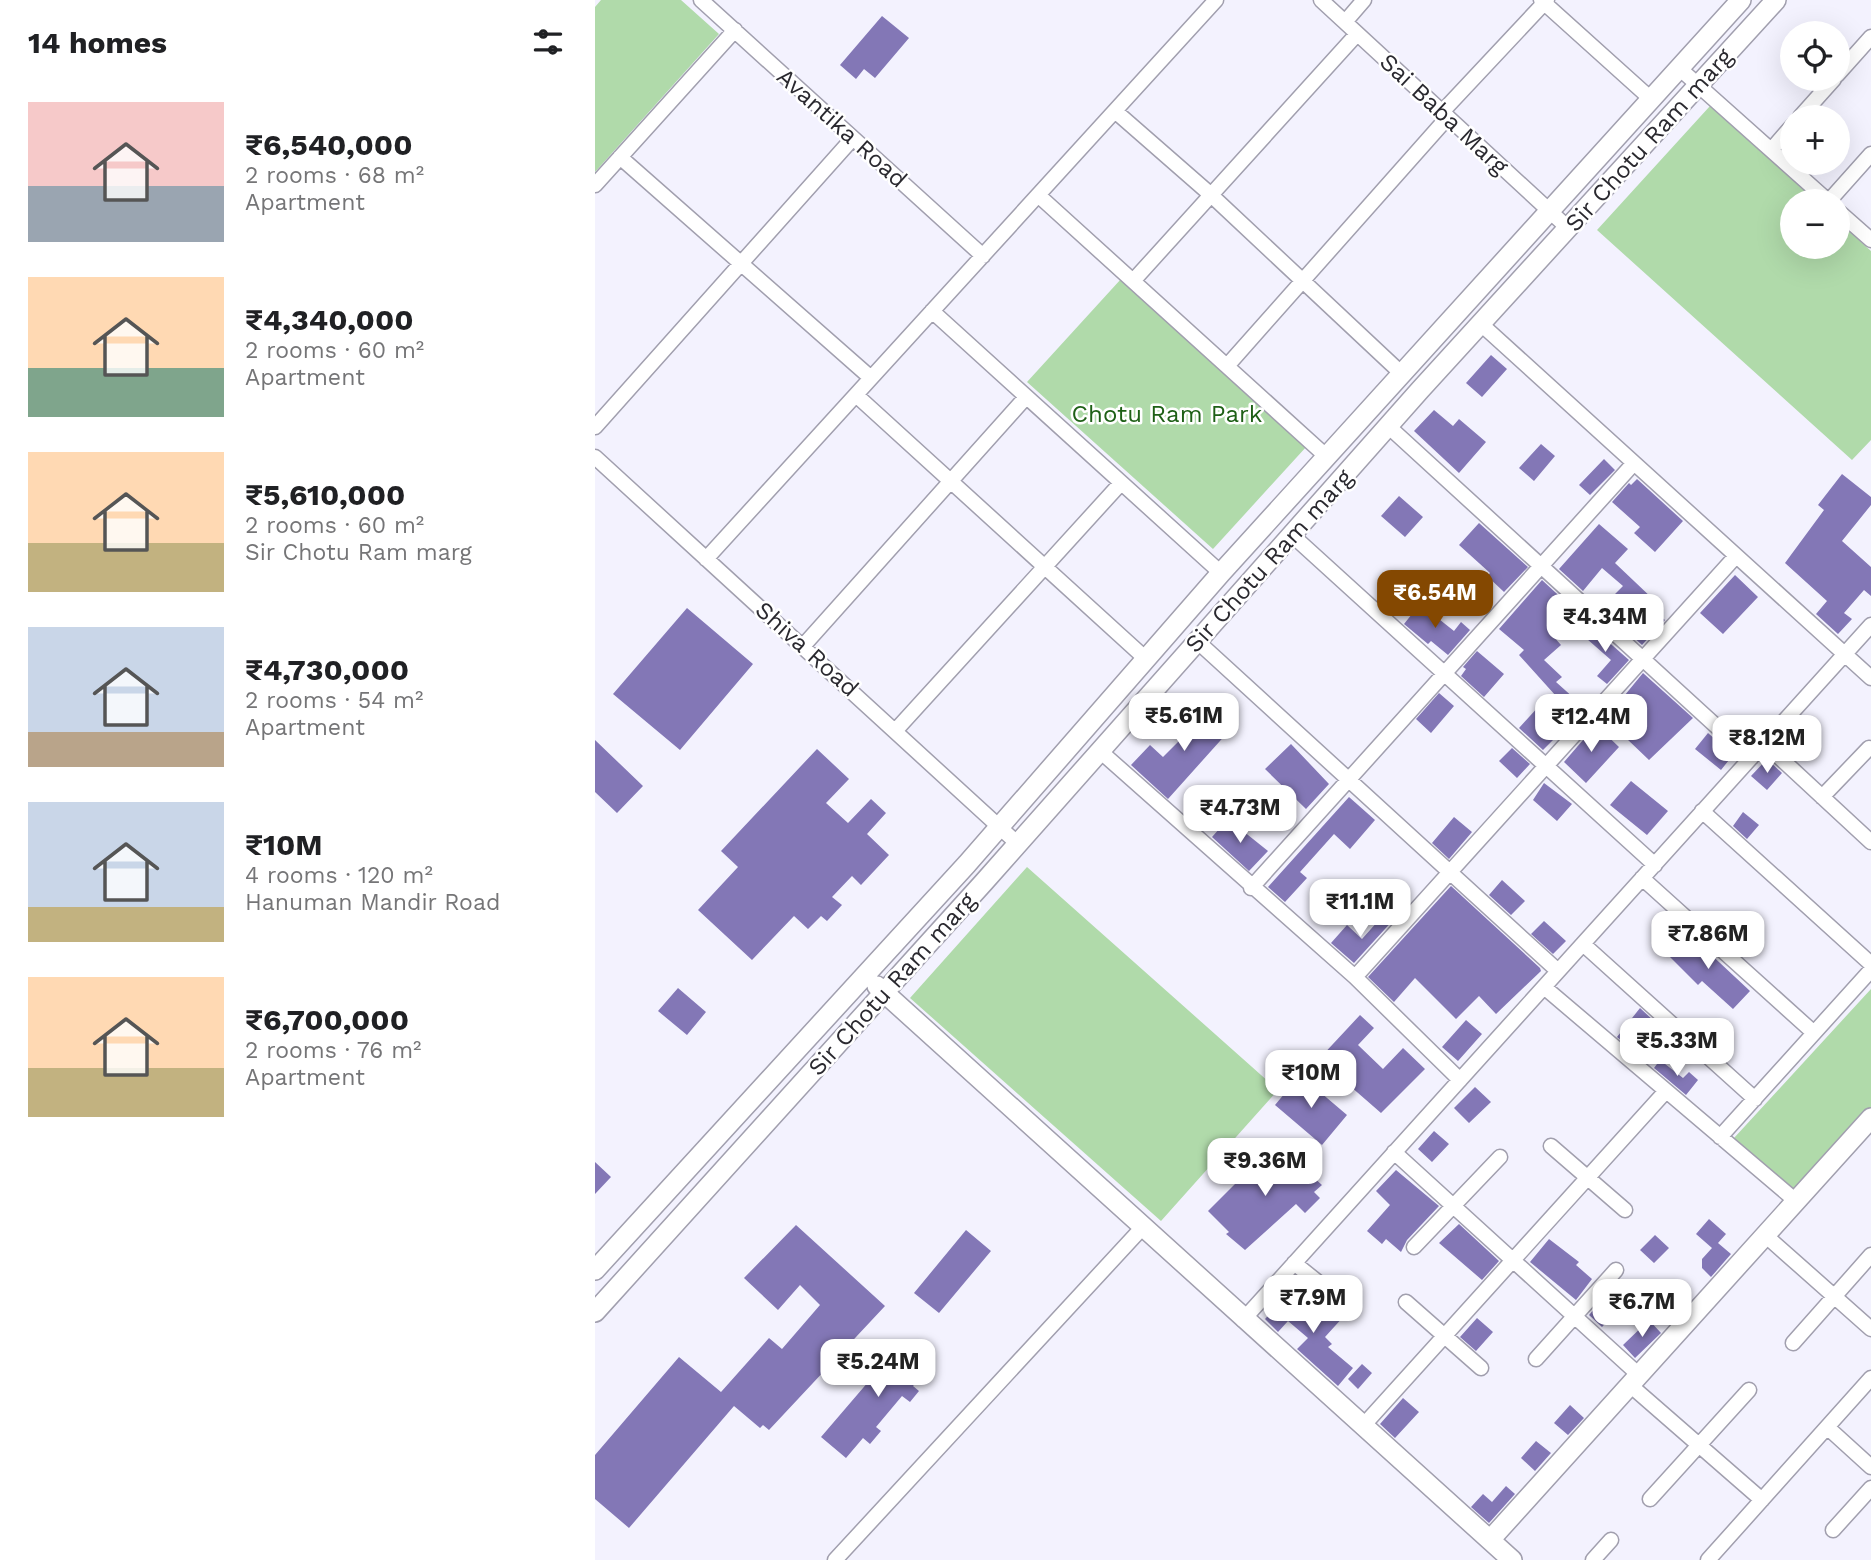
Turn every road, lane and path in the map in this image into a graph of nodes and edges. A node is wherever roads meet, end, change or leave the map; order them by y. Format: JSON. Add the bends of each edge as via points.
{"nodes":[{"id":1,"x":701,"y":0,"type":"edge"},
{"id":2,"x":1216,"y":0,"type":"edge"},
{"id":3,"x":1321,"y":0,"type":"edge"},
{"id":4,"x":1364,"y":0,"type":"edge"},
{"id":5,"x":1741,"y":0,"type":"edge"},
{"id":6,"x":1776,"y":0,"type":"edge"},
{"id":7,"x":1544,"y":1,"type":"edge"},
{"id":8,"x":1345,"y":22,"type":"junction"},
{"id":9,"x":735,"y":30,"type":"junction"},
{"id":10,"x":1357,"y":34,"type":"junction"},
{"id":11,"x":1871,"y":37,"type":"edge"},
{"id":12,"x":1850,"y":61,"type":"edge"},
{"id":13,"x":1679,"y":68,"type":"junction"},
{"id":14,"x":1699,"y":85,"type":"junction"},
{"id":15,"x":1823,"y":91,"type":"edge"},
{"id":16,"x":1651,"y":99,"type":"junction"},
{"id":17,"x":1811,"y":105,"type":"edge"},
{"id":18,"x":1115,"y":111,"type":"junction"},
{"id":19,"x":1445,"y":115,"type":"junction"},
{"id":20,"x":853,"y":138,"type":"junction"},
{"id":21,"x":1780,"y":140,"type":"edge"},
{"id":22,"x":1771,"y":150,"type":"junction"},
{"id":23,"x":1871,"y":154,"type":"edge"},
{"id":24,"x":621,"y":157,"type":"junction"},
{"id":25,"x":595,"y":185,"type":"edge"},
{"id":26,"x":1815,"y":189,"type":"edge"},
{"id":27,"x":1839,"y":189,"type":"edge"},
{"id":28,"x":1210,"y":194,"type":"junction"},
{"id":29,"x":1038,"y":195,"type":"junction"},
{"id":30,"x":1549,"y":211,"type":"junction"},
{"id":31,"x":1850,"y":221,"type":"edge"},
{"id":32,"x":1568,"y":228,"type":"junction"},
{"id":33,"x":1871,"y":240,"type":"edge"},
{"id":34,"x":982,"y":256,"type":"junction"},
{"id":35,"x":741,"y":263,"type":"junction"},
{"id":36,"x":1301,"y":280,"type":"junction"},
{"id":37,"x":1133,"y":281,"type":"junction"},
{"id":38,"x":932,"y":311,"type":"junction"},
{"id":39,"x":1481,"y":324,"type":"junction"},
{"id":40,"x":1227,"y":366,"type":"junction"},
{"id":41,"x":1401,"y":373,"type":"junction"},
{"id":42,"x":871,"y":378,"type":"junction"},
{"id":43,"x":856,"y":395,"type":"junction"},
{"id":44,"x":1026,"y":397,"type":"junction"},
{"id":45,"x":1388,"y":426,"type":"junction"},
{"id":46,"x":595,"y":427,"type":"edge"},
{"id":47,"x":595,"y":457,"type":"edge"},
{"id":48,"x":1327,"y":457,"type":"junction"},
{"id":49,"x":1634,"y":463,"type":"junction"},
{"id":50,"x":951,"y":481,"type":"junction"},
{"id":51,"x":1121,"y":483,"type":"junction"},
{"id":52,"x":1292,"y":536,"type":"junction"},
{"id":53,"x":1736,"y":555,"type":"junction"},
{"id":54,"x":706,"y":558,"type":"junction"},
{"id":55,"x":1542,"y":566,"type":"junction"},
{"id":56,"x":1045,"y":567,"type":"junction"},
{"id":57,"x":1221,"y":573,"type":"junction"},
{"id":58,"x":1871,"y":625,"type":"edge"},
{"id":59,"x":1198,"y":642,"type":"junction"},
{"id":60,"x":804,"y":645,"type":"junction"},
{"id":61,"x":1845,"y":654,"type":"junction"},
{"id":62,"x":1146,"y":659,"type":"junction"},
{"id":63,"x":1643,"y":659,"type":"junction"},
{"id":64,"x":1444,"y":674,"type":"junction"},
{"id":65,"x":1871,"y":678,"type":"edge"},
{"id":66,"x":896,"y":730,"type":"junction"},
{"id":67,"x":1765,"y":743,"type":"junction"},
{"id":68,"x":1869,"y":748,"type":"edge"},
{"id":69,"x":1100,"y":751,"type":"junction"},
{"id":70,"x":1751,"y":758,"type":"junction"},
{"id":71,"x":1546,"y":766,"type":"junction"},
{"id":72,"x":1349,"y":780,"type":"junction"},
{"id":73,"x":1822,"y":797,"type":"junction"},
{"id":74,"x":1702,"y":811,"type":"junction"},
{"id":75,"x":1000,"y":827,"type":"junction"},
{"id":76,"x":1871,"y":842,"type":"edge"},
{"id":77,"x":1018,"y":844,"type":"junction"},
{"id":78,"x":1654,"y":865,"type":"junction"},
{"id":79,"x":1449,"y":873,"type":"junction"},
{"id":80,"x":1642,"y":878,"type":"junction"},
{"id":81,"x":1251,"y":888,"type":"junction"},
{"id":82,"x":1583,"y":944,"type":"junction"},
{"id":83,"x":1871,"y":964,"type":"edge"},
{"id":84,"x":1871,"y":970,"type":"edge"},
{"id":85,"x":1558,"y":971,"type":"junction"},
{"id":86,"x":865,"y":975,"type":"junction"},
{"id":87,"x":1355,"y":977,"type":"junction"},
{"id":88,"x":1544,"y":987,"type":"junction"},
{"id":89,"x":884,"y":993,"type":"junction"},
{"id":90,"x":1814,"y":1033,"type":"junction"},
{"id":91,"x":1460,"y":1080,"type":"junction"},
{"id":92,"x":1666,"y":1091,"type":"junction"},
{"id":93,"x":1755,"y":1099,"type":"junction"},
{"id":94,"x":1871,"y":1118,"type":"edge"},
{"id":95,"x":1720,"y":1137,"type":"junction"},
{"id":96,"x":1551,"y":1146,"type":"dead end"},
{"id":97,"x":1394,"y":1152,"type":"junction"},
{"id":98,"x":1500,"y":1157,"type":"dead end"},
{"id":99,"x":1587,"y":1178,"type":"junction"},
{"id":100,"x":1796,"y":1201,"type":"junction"},
{"id":101,"x":1453,"y":1206,"type":"junction"},
{"id":102,"x":1625,"y":1210,"type":"dead end"},
{"id":103,"x":1142,"y":1228,"type":"junction"},
{"id":104,"x":1765,"y":1235,"type":"junction"},
{"id":105,"x":1414,"y":1247,"type":"dead end"},
{"id":106,"x":1871,"y":1255,"type":"edge"},
{"id":107,"x":1513,"y":1260,"type":"junction"},
{"id":108,"x":1294,"y":1264,"type":"junction"},
{"id":109,"x":595,"y":1270,"type":"edge"},
{"id":110,"x":1616,"y":1270,"type":"dead end"},
{"id":111,"x":1329,"y":1291,"type":"dead end"},
{"id":112,"x":1834,"y":1296,"type":"junction"},
{"id":113,"x":1406,"y":1302,"type":"dead end"},
{"id":114,"x":595,"y":1312,"type":"edge"},
{"id":115,"x":1574,"y":1317,"type":"junction"},
{"id":116,"x":1243,"y":1320,"type":"junction"},
{"id":117,"x":1871,"y":1329,"type":"edge"},
{"id":118,"x":1444,"y":1336,"type":"junction"},
{"id":119,"x":1793,"y":1343,"type":"dead end"},
{"id":120,"x":1536,"y":1359,"type":"dead end"},
{"id":121,"x":1481,"y":1368,"type":"dead end"},
{"id":122,"x":1871,"y":1378,"type":"edge"},
{"id":123,"x":1635,"y":1380,"type":"junction"},
{"id":124,"x":1749,"y":1390,"type":"dead end"},
{"id":125,"x":1362,"y":1427,"type":"junction"},
{"id":126,"x":1827,"y":1427,"type":"junction"},
{"id":127,"x":1699,"y":1445,"type":"junction"},
{"id":128,"x":1871,"y":1467,"type":"edge"},
{"id":129,"x":1871,"y":1488,"type":"edge"},
{"id":130,"x":1650,"y":1499,"type":"dead end"},
{"id":131,"x":1762,"y":1500,"type":"junction"},
{"id":132,"x":1833,"y":1530,"type":"dead end"},
{"id":133,"x":1490,"y":1540,"type":"junction"},
{"id":134,"x":1611,"y":1540,"type":"dead end"},
{"id":135,"x":835,"y":1560,"type":"edge"},
{"id":136,"x":1512,"y":1560,"type":"edge"},
{"id":137,"x":1593,"y":1560,"type":"edge"},
{"id":138,"x":1708,"y":1560,"type":"edge"}],
"edges":[{"from":1,"to":9,"type":"street","name":"Avantika Road"},
{"from":2,"to":18,"type":"street"},
{"from":3,"to":8,"type":"street","name":"Sai Baba Marg"},
{"from":4,"to":8,"type":"street"},
{"from":5,"to":13,"type":"street","name":"Sir Chotu Ram marg"},
{"from":6,"to":14,"type":"street","name":"Sir Chotu Ram marg"},
{"from":7,"to":16,"type":"street"},
{"from":7,"to":19,"type":"street"},
{"from":8,"to":10,"type":"street","name":"Sai Baba Marg"},
{"from":9,"to":20,"type":"street","name":"Avantika Road"},
{"from":9,"to":24,"type":"street"},
{"from":10,"to":19,"type":"street","name":"Sai Baba Marg"},
{"from":10,"to":28,"type":"street"},
{"from":11,"to":12,"type":"street"},
{"from":13,"to":14,"type":"street"},
{"from":13,"to":16,"type":"street","name":"Sir Chotu Ram marg"},
{"from":14,"to":22,"type":"street"},
{"from":14,"to":32,"type":"street","name":"Sir Chotu Ram marg"},
{"from":15,"to":17,"type":"street"},
{"from":16,"to":30,"type":"street","name":"Sir Chotu Ram marg"},
{"from":18,"to":28,"type":"street"},
{"from":18,"to":29,"type":"street"},
{"from":19,"to":30,"type":"street","name":"Sai Baba Marg"},
{"from":19,"to":36,"type":"street"},
{"from":20,"to":34,"type":"street","name":"Avantika Road"},
{"from":20,"to":35,"type":"street"},
{"from":21,"to":22,"type":"street"},
{"from":22,"to":26,"type":"street"},
{"from":23,"to":27,"type":"street"},
{"from":24,"to":25,"type":"street"},
{"from":24,"to":35,"type":"street"},
{"from":28,"to":36,"type":"street"},
{"from":28,"to":37,"type":"street"},
{"from":29,"to":34,"type":"street"},
{"from":29,"to":37,"type":"street"},
{"from":30,"to":32,"type":"street","name":"Sai Baba Marg"},
{"from":30,"to":41,"type":"street","name":"Sir Chotu Ram marg"},
{"from":31,"to":33,"type":"street"},
{"from":32,"to":39,"type":"street","name":"Sir Chotu Ram marg"},
{"from":34,"to":38,"type":"street"},
{"from":35,"to":42,"type":"street"},
{"from":35,"to":46,"type":"street"},
{"from":36,"to":40,"type":"street"},
{"from":36,"to":41,"type":"street"},
{"from":37,"to":40,"type":"street"},
{"from":38,"to":42,"type":"street"},
{"from":38,"to":44,"type":"street"},
{"from":39,"to":45,"type":"street","name":"Sir Chotu Ram marg"},
{"from":39,"to":49,"type":"street"},
{"from":40,"to":48,"type":"street"},
{"from":41,"to":48,"type":"street","name":"Sir Chotu Ram marg"},
{"from":42,"to":43,"type":"street"},
{"from":43,"to":50,"type":"street"},
{"from":43,"to":54,"type":"street"},
{"from":44,"to":50,"type":"street"},
{"from":44,"to":51,"type":"street"},
{"from":45,"to":52,"type":"street","name":"Sir Chotu Ram marg"},
{"from":45,"to":55,"type":"street"},
{"from":47,"to":54,"type":"street","name":"Shiva Road"},
{"from":48,"to":57,"type":"street","name":"Sir Chotu Ram marg"},
{"from":49,"to":53,"type":"street"},
{"from":49,"to":55,"type":"street"},
{"from":50,"to":56,"type":"street"},
{"from":50,"to":60,"type":"street"},
{"from":51,"to":56,"type":"street"},
{"from":51,"to":57,"type":"street"},
{"from":52,"to":59,"type":"street","name":"Sir Chotu Ram marg"},
{"from":52,"to":64,"type":"street"},
{"from":53,"to":61,"type":"street"},
{"from":53,"to":63,"type":"street"},
{"from":54,"to":60,"type":"street","name":"Shiva Road"},
{"from":55,"to":63,"type":"street"},
{"from":55,"to":64,"type":"street"},
{"from":56,"to":62,"type":"street"},
{"from":56,"to":66,"type":"street"},
{"from":57,"to":62,"type":"street","name":"Sir Chotu Ram marg"},
{"from":58,"to":61,"type":"street"},
{"from":59,"to":69,"type":"street","name":"Sir Chotu Ram marg"},
{"from":59,"to":72,"type":"street"},
{"from":60,"to":66,"type":"street","name":"Shiva Road"},
{"from":61,"to":65,"type":"street"},
{"from":61,"to":67,"type":"street"},
{"from":62,"to":75,"type":"street","name":"Sir Chotu Ram marg"},
{"from":63,"to":70,"type":"street"},
{"from":63,"to":71,"type":"street"},
{"from":64,"to":71,"type":"street"},
{"from":64,"to":72,"type":"street"},
{"from":66,"to":75,"type":"street","name":"Shiva Road"},
{"from":67,"to":70,"type":"street"},
{"from":67,"to":73,"type":"street"},
{"from":68,"to":73,"type":"street"},
{"from":69,"to":77,"type":"street","name":"Sir Chotu Ram marg"},
{"from":69,"to":81,"type":"street"},
{"from":70,"to":74,"type":"street"},
{"from":71,"to":78,"type":"street"},
{"from":71,"to":79,"type":"street"},
{"from":72,"to":79,"type":"street"},
{"from":72,"to":81,"type":"street"},
{"from":73,"to":76,"type":"street"},
{"from":74,"to":78,"type":"street"},
{"from":74,"to":83,"type":"street"},
{"from":75,"to":77,"type":"street","name":"Shiva Road"},
{"from":75,"to":86,"type":"street","name":"Sir Chotu Ram marg"},
{"from":77,"to":89,"type":"street","name":"Sir Chotu Ram marg"},
{"from":78,"to":80,"type":"street"},
{"from":79,"to":85,"type":"street"},
{"from":79,"to":87,"type":"street"},
{"from":80,"to":82,"type":"street"},
{"from":80,"to":90,"type":"street"},
{"from":81,"to":87,"type":"street"},
{"from":82,"to":85,"type":"street"},
{"from":82,"to":93,"type":"street"},
{"from":84,"to":90,"type":"street"},
{"from":85,"to":88,"type":"street"},
{"from":86,"to":89,"type":"street"},
{"from":86,"to":109,"type":"street","name":"Sir Chotu Ram marg"},
{"from":87,"to":91,"type":"street"},
{"from":88,"to":91,"type":"street"},
{"from":88,"to":92,"type":"street"},
{"from":89,"to":103,"type":"street"},
{"from":89,"to":114,"type":"street","name":"Sir Chotu Ram marg"},
{"from":90,"to":93,"type":"street"},
{"from":91,"to":97,"type":"street"},
{"from":92,"to":95,"type":"street"},
{"from":92,"to":99,"type":"street"},
{"from":93,"to":95,"type":"street"},
{"from":94,"to":100,"type":"street"},
{"from":95,"to":100,"type":"street"},
{"from":96,"to":99,"type":"street"},
{"from":97,"to":101,"type":"street"},
{"from":97,"to":108,"type":"street"},
{"from":98,"to":101,"type":"street"},
{"from":99,"to":102,"type":"street"},
{"from":99,"to":107,"type":"street"},
{"from":100,"to":104,"type":"street"},
{"from":101,"to":105,"type":"street"},
{"from":101,"to":107,"type":"street"},
{"from":103,"to":116,"type":"street"},
{"from":103,"to":135,"type":"street"},
{"from":104,"to":112,"type":"street"},
{"from":104,"to":123,"type":"street"},
{"from":106,"to":112,"type":"street"},
{"from":107,"to":115,"type":"street"},
{"from":107,"to":118,"type":"street"},
{"from":108,"to":111,"type":"street"},
{"from":108,"to":116,"type":"street"},
{"from":110,"to":115,"type":"street"},
{"from":112,"to":117,"type":"street"},
{"from":112,"to":119,"type":"street"},
{"from":113,"to":118,"type":"street"},
{"from":115,"to":120,"type":"street"},
{"from":115,"to":123,"type":"street"},
{"from":116,"to":125,"type":"street"},
{"from":118,"to":121,"type":"street"},
{"from":118,"to":125,"type":"street"},
{"from":122,"to":126,"type":"street"},
{"from":123,"to":127,"type":"street"},
{"from":123,"to":133,"type":"street"},
{"from":124,"to":127,"type":"street"},
{"from":125,"to":133,"type":"street"},
{"from":126,"to":128,"type":"street"},
{"from":126,"to":131,"type":"street"},
{"from":127,"to":130,"type":"street"},
{"from":127,"to":131,"type":"street"},
{"from":129,"to":132,"type":"street"},
{"from":131,"to":138,"type":"street"},
{"from":133,"to":136,"type":"street"},
{"from":134,"to":137,"type":"street"}]}
